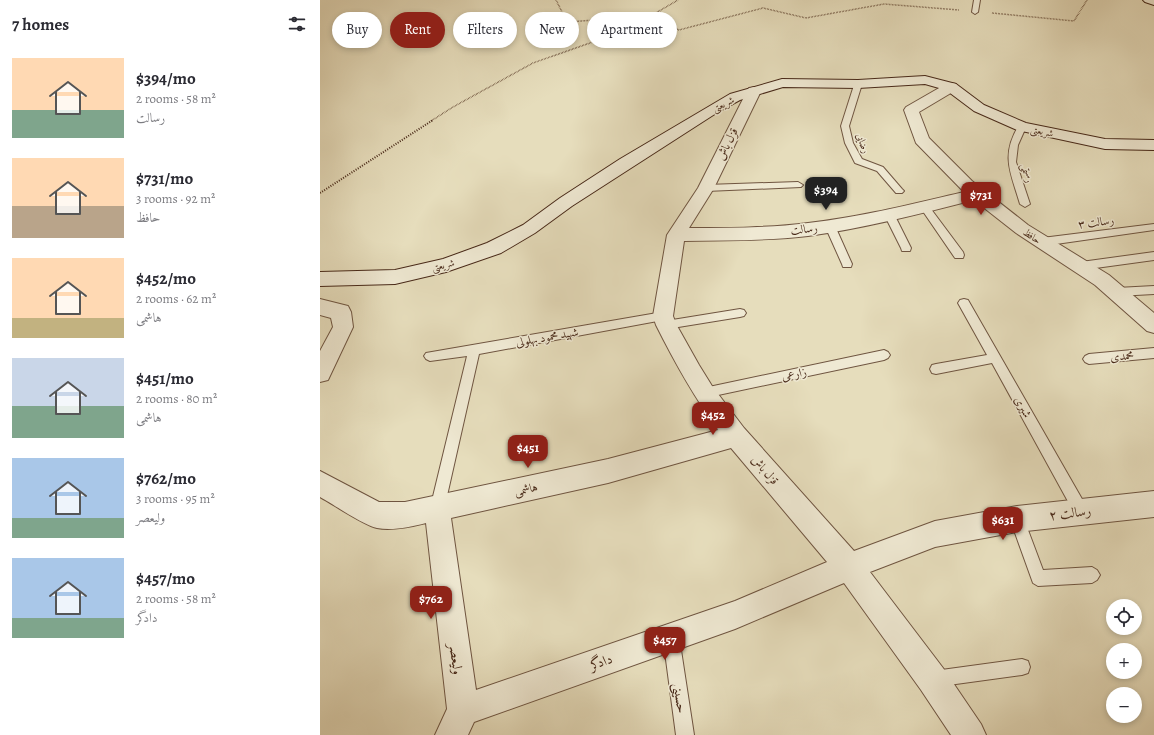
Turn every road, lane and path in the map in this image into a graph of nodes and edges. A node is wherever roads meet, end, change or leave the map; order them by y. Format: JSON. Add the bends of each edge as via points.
{"nodes":[{"id":1,"x":556,"y":0,"type":"edge"},
{"id":2,"x":678,"y":0,"type":"edge"},
{"id":3,"x":977,"y":0,"type":"edge"},
{"id":4,"x":1087,"y":0,"type":"edge"},
{"id":5,"x":1150,"y":0,"type":"edge"},
{"id":6,"x":1154,"y":0,"type":"edge"},
{"id":7,"x":657,"y":12,"type":"edge"},
{"id":8,"x":975,"y":12,"type":"junction"},
{"id":9,"x":587,"y":21,"type":"edge"},
{"id":10,"x":677,"y":29,"type":"edge"},
{"id":11,"x":587,"y":44,"type":"edge"},
{"id":12,"x":858,"y":84,"type":"junction"},
{"id":13,"x":951,"y":87,"type":"junction"},
{"id":14,"x":754,"y":91,"type":"junction"},
{"id":15,"x":1022,"y":127,"type":"junction"},
{"id":16,"x":1153,"y":146,"type":"edge"},
{"id":17,"x":798,"y":185,"type":"dead end"},
{"id":18,"x":706,"y":188,"type":"junction"},
{"id":19,"x":899,"y":191,"type":"dead end"},
{"id":20,"x":320,"y":193,"type":"edge"},
{"id":21,"x":977,"y":194,"type":"junction"},
{"id":22,"x":1025,"y":204,"type":"dead end"},
{"id":23,"x":925,"y":207,"type":"junction"},
{"id":24,"x":890,"y":216,"type":"junction"},
{"id":25,"x":830,"y":226,"type":"junction"},
{"id":26,"x":1154,"y":227,"type":"edge"},
{"id":27,"x":676,"y":235,"type":"junction"},
{"id":28,"x":1042,"y":242,"type":"junction"},
{"id":29,"x":906,"y":248,"type":"dead end"},
{"id":30,"x":959,"y":255,"type":"dead end"},
{"id":31,"x":1154,"y":256,"type":"edge"},
{"id":32,"x":847,"y":264,"type":"dead end"},
{"id":33,"x":1081,"y":266,"type":"junction"},
{"id":34,"x":320,"y":279,"type":"edge"},
{"id":35,"x":1154,"y":290,"type":"edge"},
{"id":36,"x":1117,"y":292,"type":"junction"},
{"id":37,"x":964,"y":302,"type":"dead end"},
{"id":38,"x":320,"y":307,"type":"edge"},
{"id":39,"x":740,"y":314,"type":"dead end"},
{"id":40,"x":665,"y":320,"type":"junction"},
{"id":41,"x":1154,"y":325,"type":"edge"},
{"id":42,"x":474,"y":350,"type":"junction"},
{"id":43,"x":1154,"y":353,"type":"edge"},
{"id":44,"x":884,"y":355,"type":"dead end"},
{"id":45,"x":430,"y":356,"type":"dead end"},
{"id":46,"x":996,"y":358,"type":"junction"},
{"id":47,"x":1089,"y":359,"type":"dead end"},
{"id":48,"x":936,"y":369,"type":"dead end"},
{"id":49,"x":320,"y":373,"type":"edge"},
{"id":50,"x":704,"y":393,"type":"junction"},
{"id":51,"x":736,"y":436,"type":"junction"},
{"id":52,"x":320,"y":483,"type":"edge"},
{"id":53,"x":1154,"y":504,"type":"edge"},
{"id":54,"x":437,"y":509,"type":"junction"},
{"id":55,"x":1081,"y":512,"type":"junction"},
{"id":56,"x":1017,"y":519,"type":"junction"},
{"id":57,"x":849,"y":567,"type":"junction"},
{"id":58,"x":1092,"y":575,"type":"dead end"},
{"id":59,"x":671,"y":637,"type":"junction"},
{"id":60,"x":1022,"y":667,"type":"dead end"},
{"id":61,"x":932,"y":679,"type":"junction"},
{"id":62,"x":457,"y":723,"type":"edge"},
{"id":63,"x":685,"y":735,"type":"edge"},
{"id":64,"x":970,"y":735,"type":"edge"}],
"edges":[{"from":1,"to":9,"type":"path","via":[[567,22]]},
{"from":2,"to":7,"type":"path"},
{"from":3,"to":8,"type":"lane"},
{"from":4,"to":8,"type":"path","via":[[1074,21]]},
{"from":5,"to":6,"type":"street"},
{"from":8,"to":10,"type":"path","via":[[884,4],[806,18],[763,8]]},
{"from":11,"to":20,"type":"path","via":[[533,63],[453,107]]},
{"from":12,"to":13,"type":"street","name":"شریعتی","via":[[926,80]]},
{"from":12,"to":14,"type":"street","name":"شریعتی","via":[[782,83]]},
{"from":12,"to":19,"type":"lane","name":"رضایی","via":[[846,126],[849,143],[858,161],[880,169]]},
{"from":13,"to":15,"type":"street","name":"شریعتی","via":[[979,108]]},
{"from":13,"to":21,"type":"street","name":"حافظ","via":[[911,110],[922,140]]},
{"from":14,"to":18,"type":"street","name":"قزل باش"},
{"from":14,"to":34,"type":"street","name":"شریعتی","via":[[735,97],[713,109],[572,198],[529,229],[494,248],[446,265],[395,277]]},
{"from":15,"to":16,"type":"street","name":"شریعتی","via":[[1105,144]]},
{"from":15,"to":22,"type":"lane","name":"رستمی","via":[[1014,145],[1012,162]]},
{"from":17,"to":18,"type":"lane"},
{"from":18,"to":27,"type":"street","name":"قزل باش"},
{"from":21,"to":23,"type":"street","name":"رسالت"},
{"from":21,"to":28,"type":"street","name":"حافظ"},
{"from":23,"to":24,"type":"street","name":"رسالت"},
{"from":23,"to":30,"type":"lane"},
{"from":24,"to":25,"type":"street","name":"رسالت"},
{"from":24,"to":29,"type":"lane"},
{"from":25,"to":27,"type":"street","name":"رسالت","via":[[783,232]]},
{"from":25,"to":32,"type":"lane"},
{"from":26,"to":28,"type":"lane","name":"رسالت ۳"},
{"from":27,"to":40,"type":"street","name":"قزل باش"},
{"from":28,"to":33,"type":"street","name":"حافظ"},
{"from":31,"to":33,"type":"lane"},
{"from":33,"to":36,"type":"street","name":"حافظ"},
{"from":35,"to":36,"type":"lane"},
{"from":36,"to":41,"type":"street","name":"حافظ"},
{"from":37,"to":46,"type":"lane","name":"شیری"},
{"from":38,"to":49,"type":"street","via":[[341,312],[342,327]]},
{"from":39,"to":40,"type":"lane","name":"شهید محمود بهلولی"},
{"from":40,"to":42,"type":"lane","name":"شهید محمود بهلولی"},
{"from":40,"to":50,"type":"street","name":"قزل باش"},
{"from":42,"to":45,"type":"lane","name":"شهید محمود بهلولی"},
{"from":42,"to":54,"type":"lane"},
{"from":43,"to":47,"type":"lane","name":"محمدی"},
{"from":44,"to":50,"type":"lane","name":"زارعی"},
{"from":46,"to":48,"type":"lane"},
{"from":46,"to":55,"type":"lane","name":"شیری"},
{"from":50,"to":51,"type":"street","name":"قزل باش"},
{"from":51,"to":54,"type":"street","name":"هاشمی","via":[[608,471]]},
{"from":51,"to":57,"type":"street","name":"قزل باش"},
{"from":52,"to":54,"type":"street","name":"هاشمی","via":[[377,515],[405,515]]},
{"from":53,"to":55,"type":"street","name":"رسالت ۲"},
{"from":54,"to":62,"type":"street","name":"ولیعصر"},
{"from":55,"to":56,"type":"street","name":"رسالت ۲"},
{"from":56,"to":57,"type":"street","name":"رسالت ۲","via":[[935,534]]},
{"from":56,"to":58,"type":"lane","via":[[1038,578]]},
{"from":57,"to":59,"type":"street","name":"دادگر","via":[[734,615]]},
{"from":57,"to":61,"type":"street","name":"قزل باش"},
{"from":59,"to":62,"type":"street","name":"دادگر"},
{"from":59,"to":63,"type":"lane","name":"حسینی"},
{"from":60,"to":61,"type":"lane"},
{"from":61,"to":64,"type":"street","name":"قزل باش"}]}
